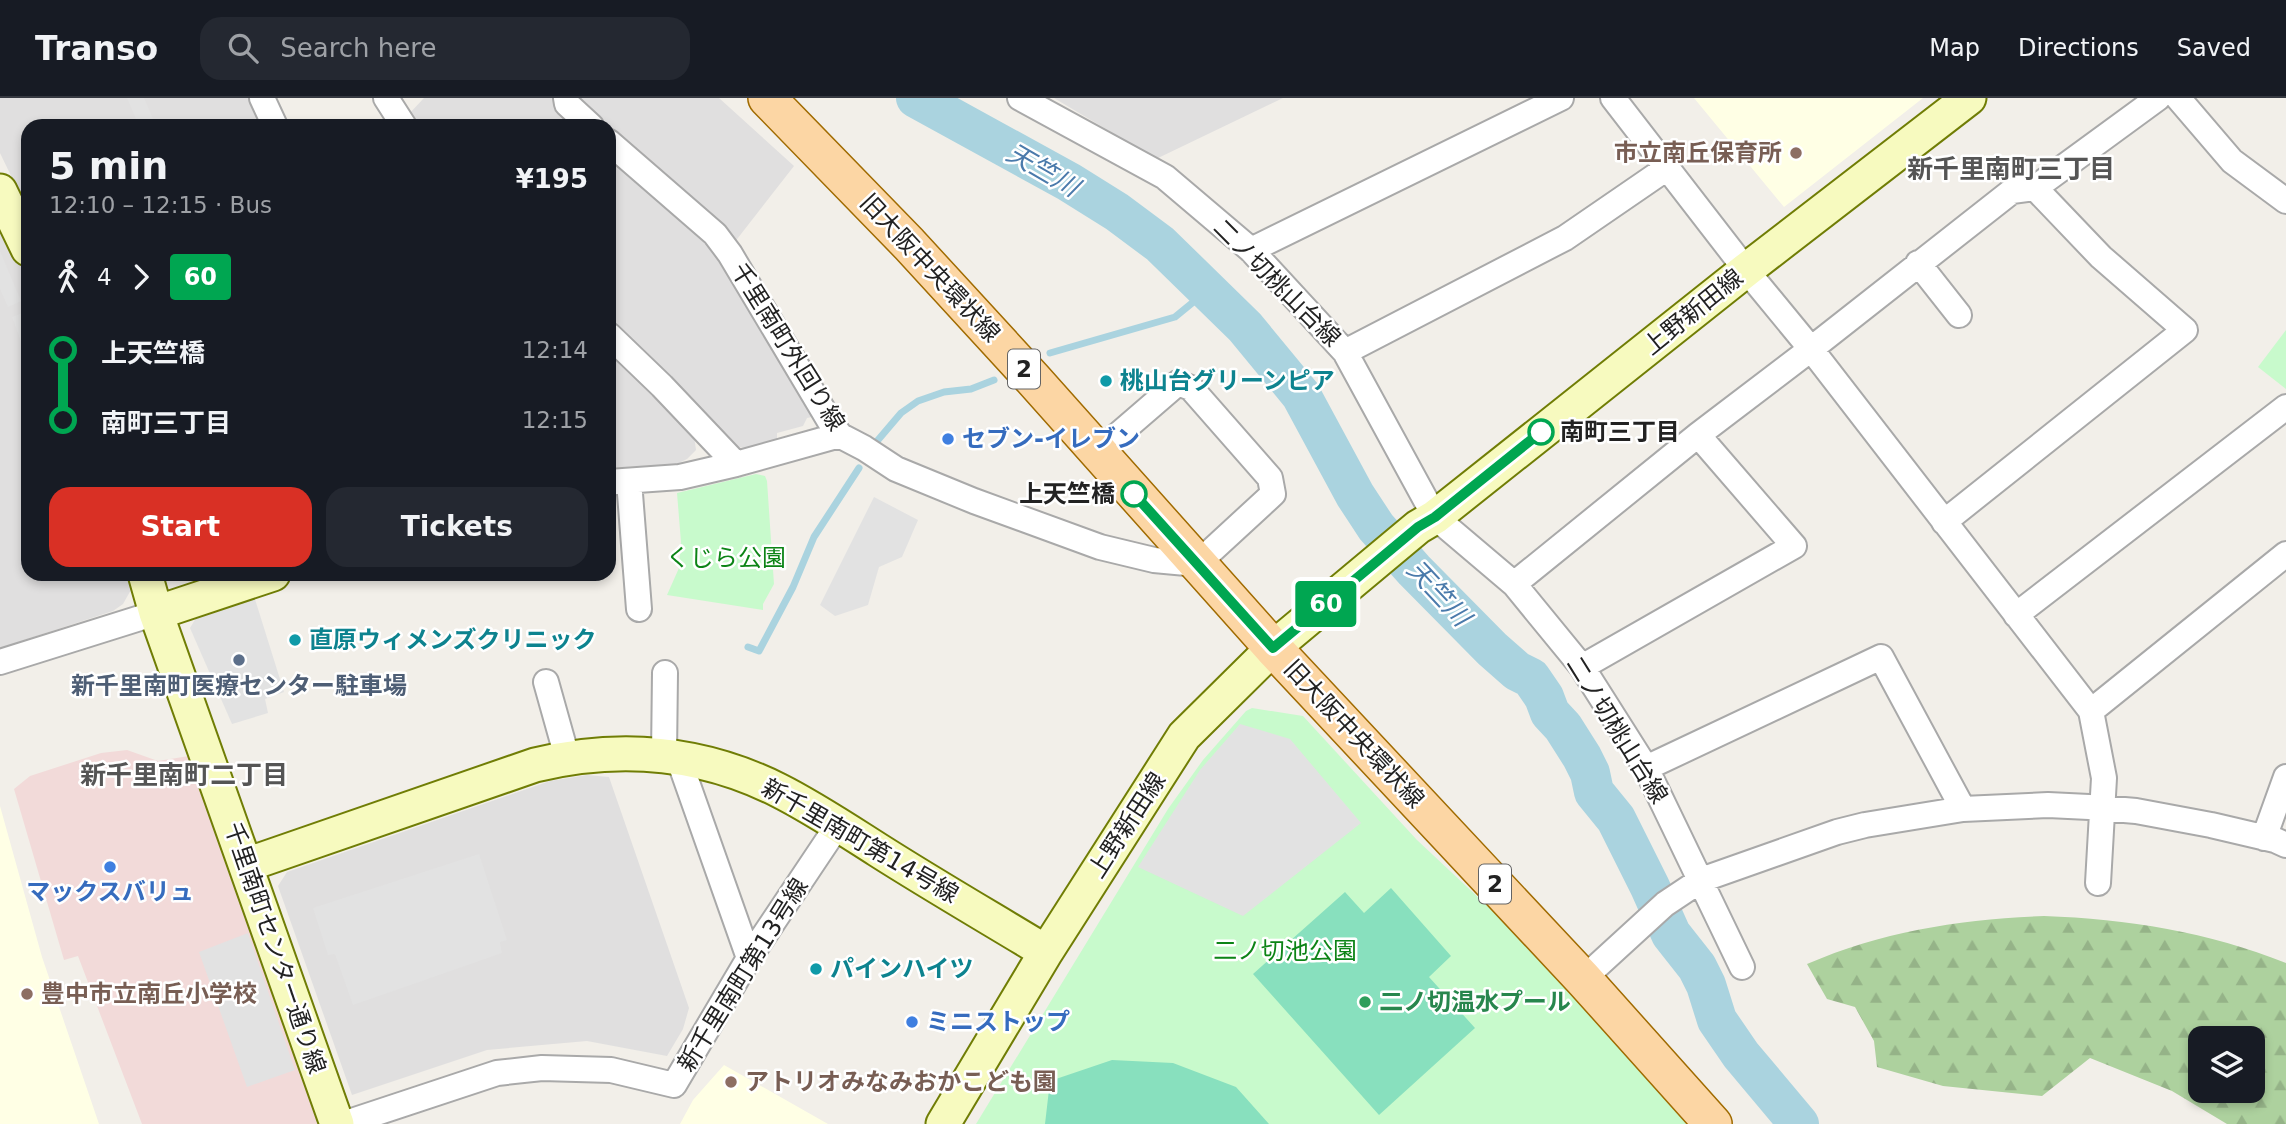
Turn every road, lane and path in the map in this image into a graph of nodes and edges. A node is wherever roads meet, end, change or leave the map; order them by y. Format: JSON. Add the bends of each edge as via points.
{"nodes":[{"id":1,"x":262,"y":98,"type":"edge"},
{"id":2,"x":386,"y":98,"type":"edge"},
{"id":3,"x":566,"y":98,"type":"edge"},
{"id":4,"x":766,"y":98,"type":"edge"},
{"id":5,"x":1020,"y":98,"type":"edge"},
{"id":6,"x":1561,"y":98,"type":"edge"},
{"id":7,"x":1613,"y":98,"type":"edge"},
{"id":8,"x":1969,"y":98,"type":"edge"},
{"id":9,"x":2158,"y":98,"type":"edge"},
{"id":10,"x":2178,"y":98,"type":"edge"},
{"id":11,"x":272,"y":119,"type":"edge"},
{"id":12,"x":400,"y":119,"type":"edge"},
{"id":13,"x":583,"y":119,"type":"edge"},
{"id":14,"x":616,"y":148,"type":"edge"},
{"id":15,"x":1667,"y":168,"type":"junction"},
{"id":16,"x":2035,"y":188,"type":"junction"},
{"id":17,"x":0,"y":191,"type":"edge"},
{"id":18,"x":2286,"y":201,"type":"edge"},
{"id":19,"x":21,"y":234,"type":"edge"},
{"id":20,"x":1251,"y":250,"type":"junction"},
{"id":21,"x":1919,"y":263,"type":"junction"},
{"id":22,"x":1746,"y":270,"type":"junction"},
{"id":23,"x":1959,"y":315,"type":"dead end"},
{"id":24,"x":616,"y":342,"type":"edge"},
{"id":25,"x":1811,"y":349,"type":"junction"},
{"id":26,"x":1345,"y":352,"type":"junction"},
{"id":27,"x":2286,"y":407,"type":"edge"},
{"id":28,"x":840,"y":435,"type":"junction"},
{"id":29,"x":1698,"y":435,"type":"junction"},
{"id":30,"x":1098,"y":452,"type":"junction"},
{"id":31,"x":736,"y":464,"type":"junction"},
{"id":32,"x":619,"y":482,"type":"edge"},
{"id":33,"x":1426,"y":522,"type":"junction"},
{"id":34,"x":1944,"y":522,"type":"junction"},
{"id":35,"x":2286,"y":554,"type":"edge"},
{"id":36,"x":1197,"y":564,"type":"junction"},
{"id":37,"x":147,"y":581,"type":"edge"},
{"id":38,"x":252,"y":581,"type":"edge"},
{"id":39,"x":1514,"y":584,"type":"junction"},
{"id":40,"x":639,"y":609,"type":"dead end"},
{"id":41,"x":156,"y":613,"type":"junction"},
{"id":42,"x":2016,"y":615,"type":"junction"},
{"id":43,"x":1273,"y":648,"type":"junction"},
{"id":44,"x":0,"y":662,"type":"edge"},
{"id":45,"x":1582,"y":667,"type":"junction"},
{"id":46,"x":665,"y":673,"type":"dead end"},
{"id":47,"x":546,"y":682,"type":"dead end"},
{"id":48,"x":2091,"y":711,"type":"junction"},
{"id":49,"x":671,"y":756,"type":"junction"},
{"id":50,"x":567,"y":757,"type":"junction"},
{"id":51,"x":1646,"y":768,"type":"junction"},
{"id":52,"x":2286,"y":777,"type":"edge"},
{"id":53,"x":2102,"y":808,"type":"junction"},
{"id":54,"x":1963,"y":810,"type":"junction"},
{"id":55,"x":838,"y":825,"type":"junction"},
{"id":56,"x":2275,"y":841,"type":"edge"},
{"id":57,"x":246,"y":865,"type":"junction"},
{"id":58,"x":1701,"y":880,"type":"junction"},
{"id":59,"x":2098,"y":883,"type":"dead end"},
{"id":60,"x":1046,"y":952,"type":"junction"},
{"id":61,"x":750,"y":958,"type":"junction"},
{"id":62,"x":1742,"y":967,"type":"dead end"},
{"id":63,"x":1583,"y":979,"type":"junction"},
{"id":64,"x":337,"y":1124,"type":"edge"},
{"id":65,"x":343,"y":1124,"type":"edge"},
{"id":66,"x":943,"y":1124,"type":"edge"},
{"id":67,"x":1713,"y":1124,"type":"edge"}],
"edges":[{"from":1,"to":11,"type":"street"},
{"from":2,"to":12,"type":"street"},
{"from":3,"to":13,"type":"street"},
{"from":4,"to":30,"type":"main road","name":"旧大阪中央環状線","number":"2","via":[[909,244]]},
{"from":5,"to":20,"type":"street","name":"二ノ切桃山台線","via":[[1165,177]]},
{"from":6,"to":20,"type":"street"},
{"from":7,"to":15,"type":"street"},
{"from":8,"to":22,"type":"street","name":"上野新田線"},
{"from":9,"to":16,"type":"street"},
{"from":10,"to":18,"type":"street","via":[[2232,160]]},
{"from":14,"to":28,"type":"street","name":"千里南町外回り線","via":[[724,245]]},
{"from":15,"to":22,"type":"street"},
{"from":15,"to":26,"type":"street","via":[[1565,238]]},
{"from":16,"to":21,"type":"street","via":[[2012,191]]},
{"from":16,"to":34,"type":"street","via":[[2101,257],[2185,330]]},
{"from":17,"to":19,"type":"street"},
{"from":20,"to":26,"type":"street","name":"二ノ切桃山台線"},
{"from":21,"to":23,"type":"street"},
{"from":21,"to":25,"type":"street"},
{"from":22,"to":25,"type":"street"},
{"from":22,"to":33,"type":"street","name":"上野新田線"},
{"from":24,"to":31,"type":"street"},
{"from":25,"to":29,"type":"street"},
{"from":25,"to":34,"type":"street"},
{"from":26,"to":33,"type":"street","name":"二ノ切桃山台線"},
{"from":27,"to":42,"type":"street"},
{"from":28,"to":31,"type":"street"},
{"from":28,"to":36,"type":"street","name":"千里南町外回り線","via":[[896,469],[1100,547]]},
{"from":29,"to":39,"type":"street"},
{"from":29,"to":45,"type":"street","via":[[1794,546]]},
{"from":30,"to":36,"type":"main road","name":"旧大阪中央環状線","number":"2"},
{"from":30,"to":36,"type":"street","via":[[1178,383],[1191,388],[1270,478],[1273,494]]},
{"from":31,"to":32,"type":"street","via":[[680,477]]},
{"from":32,"to":40,"type":"street","via":[[636,567]]},
{"from":33,"to":39,"type":"street","name":"二ノ切桃山台線"},
{"from":33,"to":43,"type":"street","name":"上野新田線"},
{"from":34,"to":42,"type":"street"},
{"from":35,"to":48,"type":"street"},
{"from":36,"to":43,"type":"main road","name":"旧大阪中央環状線","number":"2"},
{"from":37,"to":41,"type":"street","name":"千里南町センター通り線"},
{"from":38,"to":41,"type":"street"},
{"from":39,"to":45,"type":"street","name":"二ノ切桃山台線"},
{"from":41,"to":44,"type":"street"},
{"from":41,"to":57,"type":"street","name":"千里南町センター通り線"},
{"from":42,"to":48,"type":"street"},
{"from":43,"to":60,"type":"street","name":"上野新田線","via":[[1184,736]]},
{"from":43,"to":63,"type":"main road","name":"旧大阪中央環状線","number":"2"},
{"from":45,"to":51,"type":"street","name":"二ノ切桃山台線"},
{"from":46,"to":49,"type":"street"},
{"from":47,"to":50,"type":"street"},
{"from":48,"to":53,"type":"street","via":[[2104,778]]},
{"from":49,"to":50,"type":"street","name":"新千里南町第14号線","via":[[616,752]]},
{"from":49,"to":55,"type":"street","name":"新千里南町第14号線","via":[[714,764],[754,779]]},
{"from":49,"to":61,"type":"street"},
{"from":50,"to":57,"type":"street","name":"新千里南町第14号線"},
{"from":51,"to":54,"type":"street","via":[[1881,657]]},
{"from":51,"to":58,"type":"street","name":"二ノ切桃山台線"},
{"from":52,"to":56,"type":"street"},
{"from":53,"to":54,"type":"street","via":[[2048,805]]},
{"from":53,"to":56,"type":"street"},
{"from":53,"to":59,"type":"street"},
{"from":54,"to":58,"type":"street","via":[[1838,832]]},
{"from":55,"to":60,"type":"street","name":"新千里南町第14号線"},
{"from":55,"to":61,"type":"street","name":"新千里南町第13号線"},
{"from":57,"to":64,"type":"street","name":"千里南町センター通り線"},
{"from":58,"to":62,"type":"street","name":"二ノ切桃山台線"},
{"from":58,"to":63,"type":"street","via":[[1665,904]]},
{"from":60,"to":66,"type":"street","name":"上野新田線"},
{"from":61,"to":65,"type":"street","name":"新千里南町第13号線","via":[[674,1085],[611,1070],[542,1068],[497,1073]]},
{"from":63,"to":67,"type":"main road","name":"旧大阪中央環状線","number":"2"}]}
